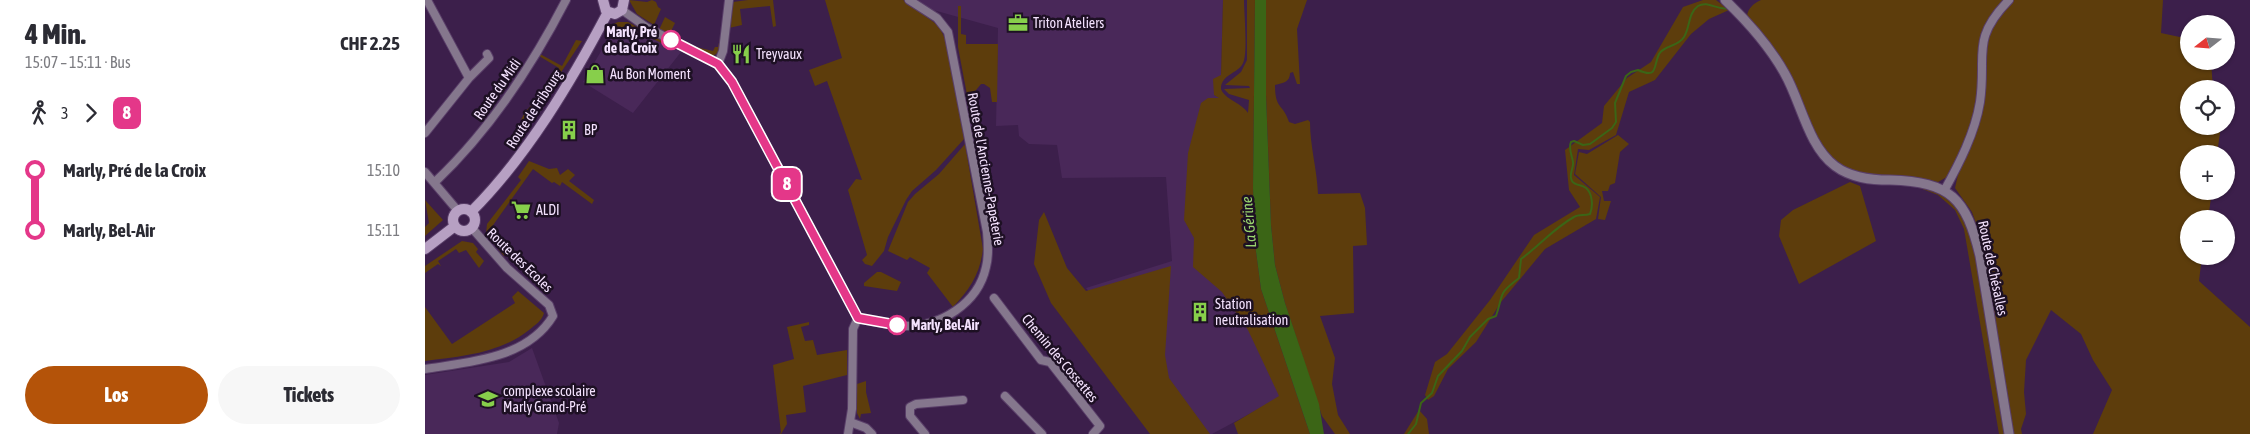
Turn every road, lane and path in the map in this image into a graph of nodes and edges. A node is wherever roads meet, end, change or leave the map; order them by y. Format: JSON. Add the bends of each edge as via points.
{"nodes":[{"id":1,"x":427,"y":0,"type":"edge"},
{"id":2,"x":566,"y":0,"type":"edge"},
{"id":3,"x":603,"y":0,"type":"edge"},
{"id":4,"x":729,"y":0,"type":"edge"},
{"id":5,"x":909,"y":0,"type":"edge"},
{"id":6,"x":1725,"y":0,"type":"edge"},
{"id":7,"x":2009,"y":0,"type":"edge"},
{"id":8,"x":623,"y":5,"type":"edge"},
{"id":9,"x":608,"y":12,"type":"junction"},
{"id":10,"x":487,"y":54,"type":"dead end"},
{"id":11,"x":718,"y":64,"type":"junction"},
{"id":12,"x":469,"y":78,"type":"junction"},
{"id":13,"x":425,"y":133,"type":"edge"},
{"id":14,"x":425,"y":172,"type":"edge"},
{"id":15,"x":435,"y":182,"type":"junction"},
{"id":16,"x":1945,"y":191,"type":"junction"},
{"id":17,"x":458,"y":211,"type":"junction"},
{"id":18,"x":471,"y":212,"type":"junction"},
{"id":19,"x":455,"y":226,"type":"junction"},
{"id":20,"x":471,"y":228,"type":"junction"},
{"id":21,"x":425,"y":249,"type":"edge"},
{"id":22,"x":994,"y":298,"type":"dead end"},
{"id":23,"x":858,"y":318,"type":"junction"},
{"id":24,"x":425,"y":369,"type":"edge"},
{"id":25,"x":1005,"y":396,"type":"dead end"},
{"id":26,"x":963,"y":400,"type":"dead end"},
{"id":27,"x":851,"y":422,"type":"junction"},
{"id":28,"x":848,"y":434,"type":"edge"},
{"id":29,"x":872,"y":434,"type":"edge"},
{"id":30,"x":925,"y":434,"type":"edge"},
{"id":31,"x":1042,"y":434,"type":"edge"},
{"id":32,"x":1093,"y":434,"type":"edge"},
{"id":33,"x":2009,"y":434,"type":"edge"}],
"edges":[{"from":1,"to":12,"type":"street"},
{"from":2,"to":15,"type":"street","name":"Route du Midi","via":[[527,69],[493,118]]},
{"from":3,"to":9,"type":"main road"},
{"from":4,"to":11,"type":"street","via":[[723,51]]},
{"from":5,"to":23,"type":"street","name":"Route de l'Ancienne-Papeterie","via":[[937,18],[948,32],[989,252],[986,268],[971,296],[941,320],[904,326]]},
{"from":6,"to":16,"type":"street","name":"Route de Chésalles","via":[[1770,50],[1785,73],[1816,143],[1835,166],[1859,178],[1920,183]]},
{"from":7,"to":16,"type":"street","via":[[1986,28],[1979,102],[1971,132]]},
{"from":8,"to":9,"type":"main road","via":[[615,14]]},
{"from":8,"to":11,"type":"street","via":[[646,27]]},
{"from":9,"to":18,"type":"main road","name":"Route de Fribourg","via":[[525,148],[495,188]]},
{"from":10,"to":12,"type":"street","via":[[489,58]]},
{"from":11,"to":23,"type":"street","via":[[738,92]]},
{"from":12,"to":13,"type":"street"},
{"from":14,"to":15,"type":"street"},
{"from":15,"to":17,"type":"street"},
{"from":16,"to":33,"type":"street","name":"Route de Chésalles","via":[[1958,201],[1973,228]]},
{"from":17,"to":18,"type":"main road"},
{"from":17,"to":19,"type":"main road","via":[[454,216]]},
{"from":18,"to":20,"type":"main road","via":[[474,220]]},
{"from":19,"to":20,"type":"main road","via":[[465,230]]},
{"from":19,"to":21,"type":"main road"},
{"from":20,"to":24,"type":"street","name":"Route des Ecoles","via":[[507,268],[549,305],[553,316],[538,332],[506,353]]},
{"from":22,"to":32,"type":"street","name":"Chemin des Cossettes","via":[[1041,360],[1050,362],[1100,426]]},
{"from":23,"to":27,"type":"street","via":[[853,328]]},
{"from":25,"to":31,"type":"street"},
{"from":26,"to":30,"type":"street","via":[[910,407],[910,416]]},
{"from":27,"to":28,"type":"street"},
{"from":27,"to":29,"type":"street"}]}
